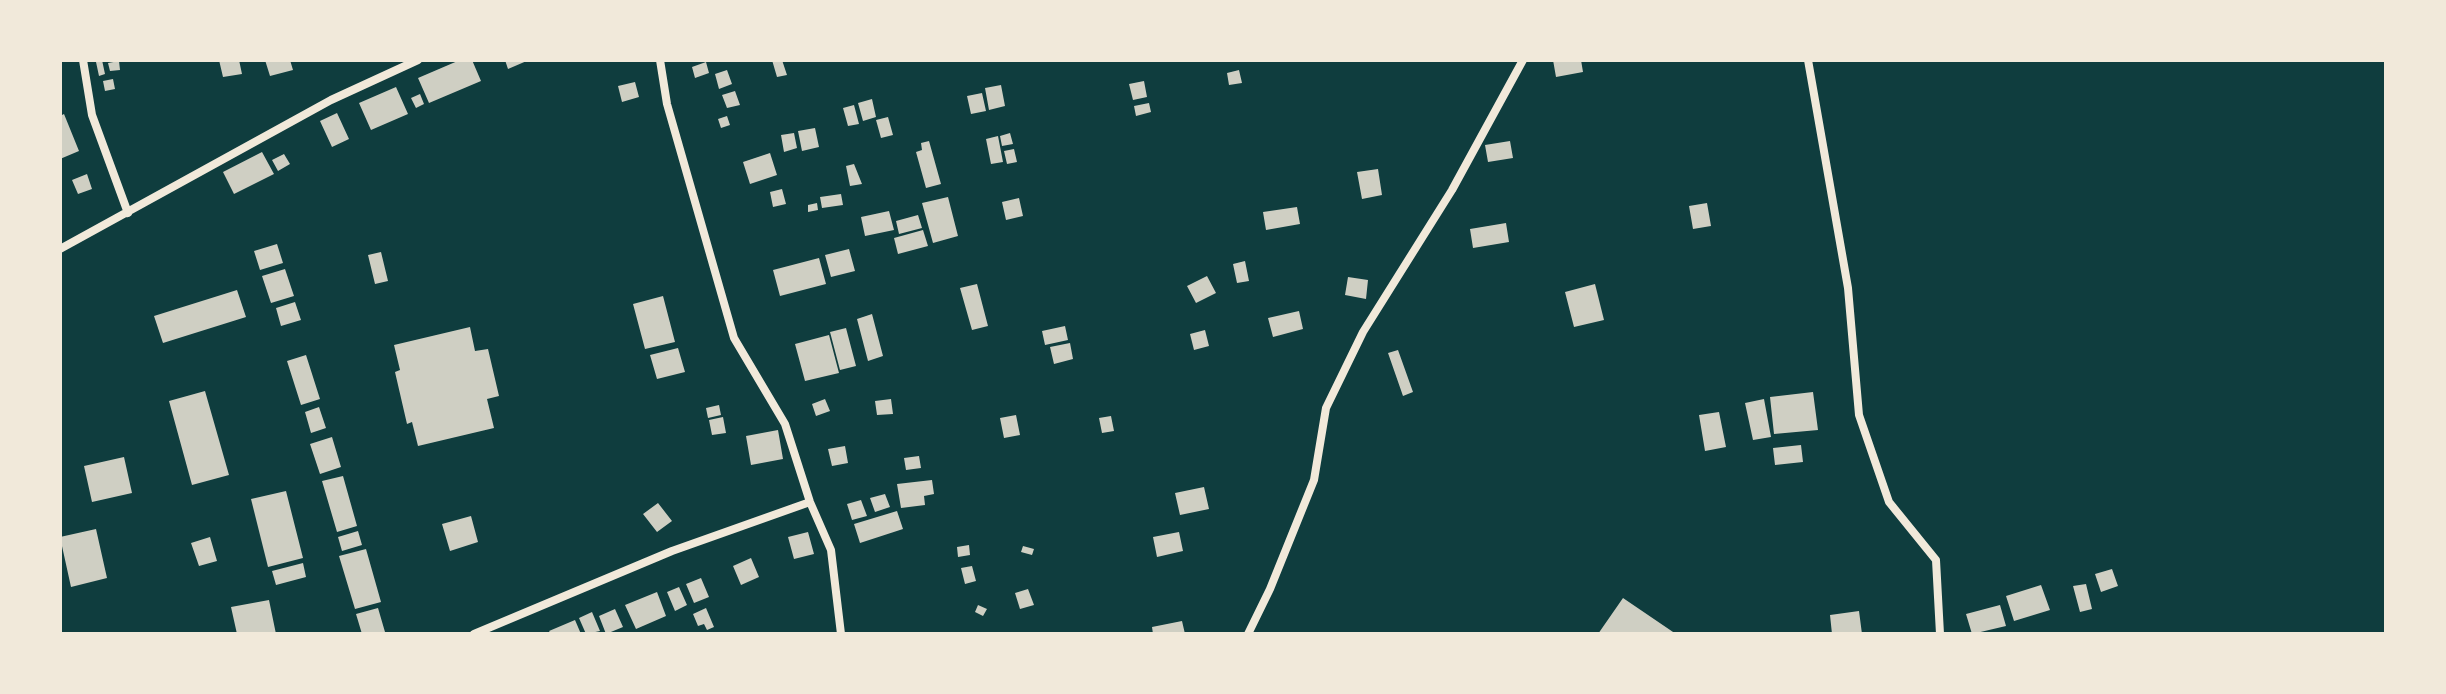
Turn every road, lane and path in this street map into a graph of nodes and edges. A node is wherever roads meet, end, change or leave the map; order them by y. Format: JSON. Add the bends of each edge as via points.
{"nodes":[{"id":1,"x":83,"y":60,"type":"edge"},
{"id":2,"x":418,"y":60,"type":"edge"},
{"id":3,"x":660,"y":60,"type":"edge"},
{"id":4,"x":1523,"y":60,"type":"edge"},
{"id":5,"x":1808,"y":60,"type":"edge"},
{"id":6,"x":128,"y":213,"type":"junction"},
{"id":7,"x":60,"y":249,"type":"edge"},
{"id":8,"x":810,"y":502,"type":"junction"},
{"id":9,"x":474,"y":634,"type":"edge"},
{"id":10,"x":841,"y":634,"type":"edge"},
{"id":11,"x":1248,"y":634,"type":"edge"},
{"id":12,"x":1940,"y":634,"type":"edge"}],
"edges":[{"from":1,"to":6,"type":"street","via":[[92,115]]},
{"from":2,"to":6,"type":"street","via":[[331,100]]},
{"from":3,"to":8,"type":"street","via":[[667,104],[734,338],[785,424]]},
{"from":4,"to":11,"type":"street","via":[[1452,190],[1363,332],[1326,408],[1314,480]]},
{"from":5,"to":12,"type":"street","via":[[1848,288],[1859,415],[1889,502],[1936,560]]},
{"from":6,"to":7,"type":"street"},
{"from":8,"to":9,"type":"street","via":[[672,551]]},
{"from":8,"to":10,"type":"street","via":[[831,550]]}]}
